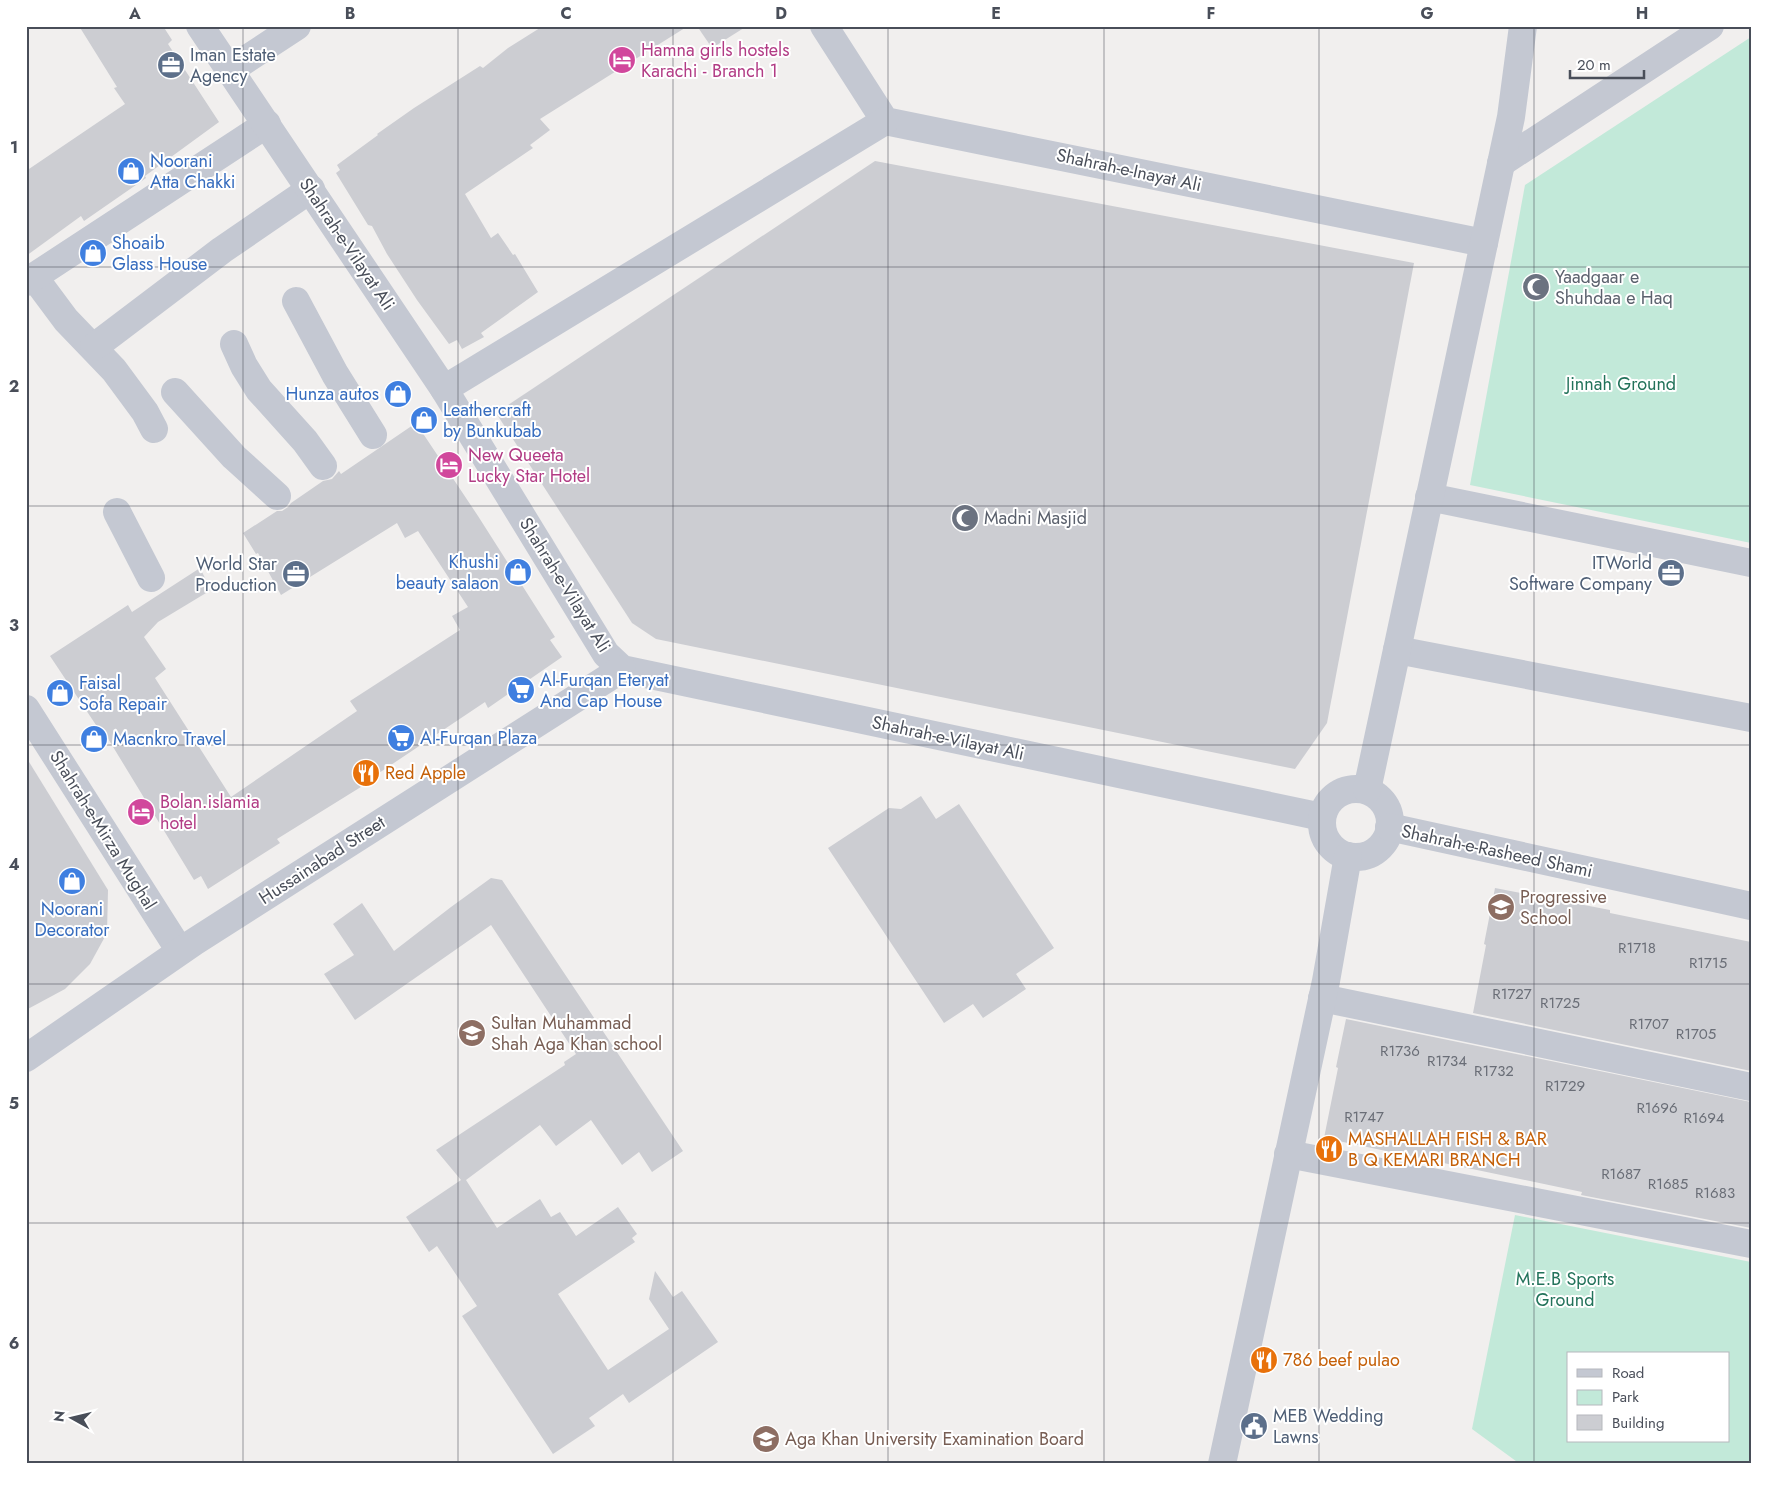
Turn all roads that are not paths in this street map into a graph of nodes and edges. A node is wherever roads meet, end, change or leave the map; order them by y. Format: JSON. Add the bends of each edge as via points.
{"nodes":[{"id":1,"x":200,"y":26,"type":"edge"},
{"id":2,"x":297,"y":26,"type":"edge"},
{"id":3,"x":824,"y":26,"type":"edge"},
{"id":4,"x":1523,"y":26,"type":"edge"},
{"id":5,"x":1710,"y":26,"type":"edge"},
{"id":6,"x":230,"y":70,"type":"junction"},
{"id":7,"x":885,"y":121,"type":"junction"},
{"id":8,"x":267,"y":124,"type":"junction"},
{"id":9,"x":1501,"y":163,"type":"junction"},
{"id":10,"x":311,"y":189,"type":"junction"},
{"id":11,"x":1484,"y":243,"type":"junction"},
{"id":12,"x":30,"y":280,"type":"edge"},
{"id":13,"x":296,"y":301,"type":"dead end"},
{"id":14,"x":234,"y":344,"type":"dead end"},
{"id":15,"x":94,"y":347,"type":"junction"},
{"id":16,"x":444,"y":389,"type":"junction"},
{"id":17,"x":175,"y":392,"type":"dead end"},
{"id":18,"x":154,"y":429,"type":"dead end"},
{"id":19,"x":373,"y":435,"type":"dead end"},
{"id":20,"x":323,"y":466,"type":"dead end"},
{"id":21,"x":278,"y":496,"type":"dead end"},
{"id":22,"x":1429,"y":497,"type":"junction"},
{"id":23,"x":117,"y":512,"type":"dead end"},
{"id":24,"x":1751,"y":563,"type":"edge"},
{"id":25,"x":151,"y":578,"type":"dead end"},
{"id":26,"x":1397,"y":650,"type":"junction"},
{"id":27,"x":622,"y":669,"type":"junction"},
{"id":28,"x":26,"y":709,"type":"edge"},
{"id":29,"x":1751,"y":718,"type":"edge"},
{"id":30,"x":1367,"y":790,"type":"junction"},
{"id":31,"x":1322,"y":817,"type":"junction"},
{"id":32,"x":1390,"y":827,"type":"junction"},
{"id":33,"x":1348,"y":856,"type":"junction"},
{"id":34,"x":1751,"y":906,"type":"edge"},
{"id":35,"x":180,"y":951,"type":"junction"},
{"id":36,"x":1322,"y":998,"type":"junction"},
{"id":37,"x":26,"y":1058,"type":"edge"},
{"id":38,"x":1751,"y":1087,"type":"edge"},
{"id":39,"x":1288,"y":1154,"type":"junction"},
{"id":40,"x":1751,"y":1244,"type":"edge"},
{"id":41,"x":1222,"y":1464,"type":"edge"}],
"edges":[{"from":1,"to":6,"type":"street","name":"Shahrah-e-Vilayat Ali"},
{"from":2,"to":6,"type":"street"},
{"from":3,"to":7,"type":"street"},
{"from":4,"to":9,"type":"street","via":[[1511,117]]},
{"from":5,"to":9,"type":"street"},
{"from":6,"to":8,"type":"street","name":"Shahrah-e-Vilayat Ali"},
{"from":7,"to":11,"type":"street","name":"Shahrah-e-Inayat Ali"},
{"from":7,"to":16,"type":"street"},
{"from":8,"to":10,"type":"street","name":"Shahrah-e-Vilayat Ali"},
{"from":8,"to":12,"type":"street"},
{"from":9,"to":11,"type":"street"},
{"from":10,"to":15,"type":"street","via":[[222,250]]},
{"from":10,"to":16,"type":"street","name":"Shahrah-e-Vilayat Ali"},
{"from":11,"to":22,"type":"street"},
{"from":12,"to":15,"type":"street"},
{"from":13,"to":19,"type":"street","via":[[335,374]]},
{"from":14,"to":20,"type":"street","via":[[259,390],[305,440]]},
{"from":15,"to":18,"type":"street","via":[[145,412]]},
{"from":16,"to":27,"type":"street","name":"Shahrah-e-Vilayat Ali","via":[[606,654]]},
{"from":17,"to":21,"type":"street","via":[[234,458]]},
{"from":22,"to":24,"type":"street"},
{"from":22,"to":26,"type":"street"},
{"from":23,"to":25,"type":"street"},
{"from":26,"to":29,"type":"street"},
{"from":26,"to":30,"type":"street"},
{"from":27,"to":31,"type":"street","name":"Shahrah-e-Vilayat Ali"},
{"from":27,"to":35,"type":"street","name":"Hussainabad Street"},
{"from":28,"to":35,"type":"street","name":"Shahrah-e-Mirza Mughal"},
{"from":30,"to":31,"type":"street","via":[[1356,788],[1334,797]]},
{"from":30,"to":32,"type":"street","via":[[1385,805]]},
{"from":31,"to":33,"type":"street","via":[[1325,837],[1331,846]]},
{"from":32,"to":33,"type":"street","via":[[1379,848],[1359,857]]},
{"from":32,"to":34,"type":"street","name":"Shahrah-e-Rasheed Shami"},
{"from":33,"to":36,"type":"street"},
{"from":35,"to":37,"type":"street","name":"Hussainabad Street"},
{"from":36,"to":38,"type":"street"},
{"from":36,"to":39,"type":"street"},
{"from":39,"to":40,"type":"street"},
{"from":39,"to":41,"type":"street"}]}
